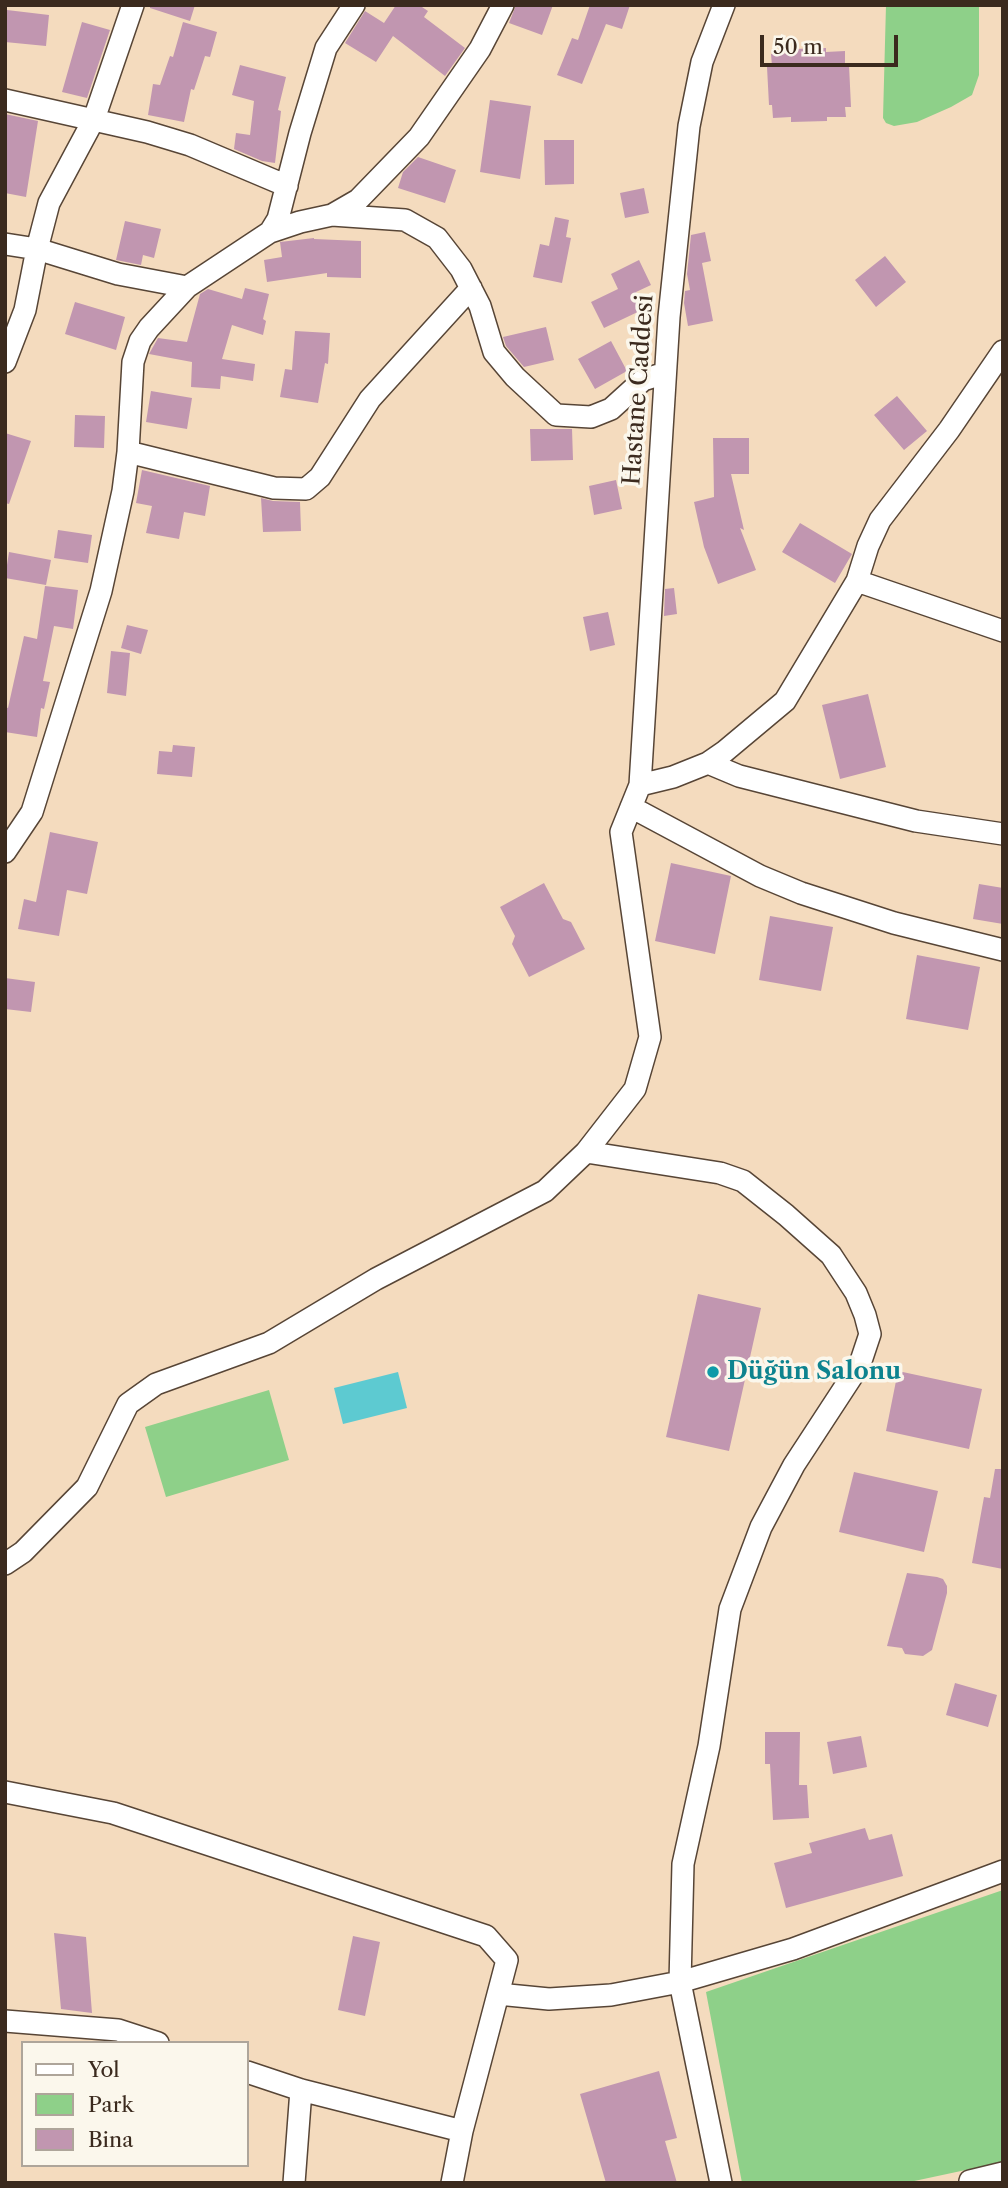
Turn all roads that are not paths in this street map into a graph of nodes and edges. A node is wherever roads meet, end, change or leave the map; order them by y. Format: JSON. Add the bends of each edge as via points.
{"nodes":[{"id":1,"x":133,"y":5,"type":"edge"},
{"id":2,"x":354,"y":5,"type":"edge"},
{"id":3,"x":503,"y":5,"type":"edge"},
{"id":4,"x":724,"y":5,"type":"edge"},
{"id":5,"x":5,"y":100,"type":"edge"},
{"id":6,"x":94,"y":119,"type":"junction"},
{"id":7,"x":287,"y":186,"type":"junction"},
{"id":8,"x":332,"y":215,"type":"junction"},
{"id":9,"x":270,"y":232,"type":"junction"},
{"id":10,"x":5,"y":244,"type":"edge"},
{"id":11,"x":37,"y":249,"type":"junction"},
{"id":12,"x":187,"y":287,"type":"junction"},
{"id":13,"x":471,"y":288,"type":"junction"},
{"id":14,"x":1003,"y":351,"type":"edge"},
{"id":15,"x":5,"y":362,"type":"edge"},
{"id":16,"x":665,"y":373,"type":"junction"},
{"id":17,"x":128,"y":452,"type":"junction"},
{"id":18,"x":857,"y":581,"type":"junction"},
{"id":19,"x":1003,"y":631,"type":"edge"},
{"id":20,"x":708,"y":763,"type":"junction"},
{"id":21,"x":640,"y":785,"type":"junction"},
{"id":22,"x":632,"y":807,"type":"junction"},
{"id":23,"x":1003,"y":834,"type":"edge"},
{"id":24,"x":5,"y":852,"type":"edge"},
{"id":25,"x":1003,"y":950,"type":"edge"},
{"id":26,"x":586,"y":1152,"type":"junction"},
{"id":27,"x":5,"y":1564,"type":"edge"},
{"id":28,"x":5,"y":1792,"type":"edge"},
{"id":29,"x":1003,"y":1871,"type":"edge"},
{"id":30,"x":680,"y":1982,"type":"junction"},
{"id":31,"x":498,"y":1994,"type":"junction"},
{"id":32,"x":5,"y":2021,"type":"edge"},
{"id":33,"x":152,"y":2041,"type":"edge"},
{"id":34,"x":248,"y":2072,"type":"edge"},
{"id":35,"x":300,"y":2090,"type":"junction"},
{"id":36,"x":462,"y":2131,"type":"junction"},
{"id":37,"x":1003,"y":2173,"type":"edge"},
{"id":38,"x":971,"y":2182,"type":"edge"},
{"id":39,"x":293,"y":2183,"type":"edge"},
{"id":40,"x":452,"y":2183,"type":"edge"},
{"id":41,"x":721,"y":2183,"type":"edge"}],
"edges":[{"from":1,"to":6,"type":"street"},
{"from":2,"to":7,"type":"street","via":[[326,48]]},
{"from":3,"to":8,"type":"street","via":[[480,49],[419,137],[358,200]]},
{"from":4,"to":16,"type":"street","name":"Hastane Caddesi","via":[[702,62],[689,126]]},
{"from":5,"to":6,"type":"street"},
{"from":6,"to":7,"type":"street","via":[[190,145]]},
{"from":6,"to":11,"type":"street","via":[[49,203]]},
{"from":7,"to":9,"type":"street"},
{"from":8,"to":9,"type":"street"},
{"from":8,"to":13,"type":"street","via":[[405,220],[437,239]]},
{"from":9,"to":12,"type":"street"},
{"from":10,"to":11,"type":"street"},
{"from":11,"to":12,"type":"street","via":[[118,274]]},
{"from":11,"to":15,"type":"street","via":[[25,310]]},
{"from":12,"to":17,"type":"street","via":[[149,328],[132,362]]},
{"from":13,"to":16,"type":"street","via":[[494,352],[556,415],[591,417],[611,409],[643,380]]},
{"from":13,"to":17,"type":"street","via":[[370,400],[320,477],[306,489],[274,488]]},
{"from":14,"to":18,"type":"street","via":[[880,520]]},
{"from":16,"to":21,"type":"street","name":"Hastane Caddesi"},
{"from":17,"to":24,"type":"street","via":[[97,604],[32,812]]},
{"from":18,"to":19,"type":"street"},
{"from":18,"to":20,"type":"street","via":[[785,701]]},
{"from":20,"to":21,"type":"street"},
{"from":20,"to":23,"type":"street","via":[[739,776],[916,821]]},
{"from":21,"to":22,"type":"street","name":"Hastane Caddesi"},
{"from":22,"to":25,"type":"street","via":[[760,876],[802,893],[894,923]]},
{"from":22,"to":26,"type":"street","name":"Hastane Caddesi","via":[[621,832],[650,1037],[635,1089]]},
{"from":26,"to":27,"type":"street","name":"Hastane Caddesi","via":[[544,1191],[376,1279],[269,1343],[156,1384],[128,1404],[87,1488]]},
{"from":26,"to":30,"type":"street","via":[[720,1172],[743,1181],[831,1255],[856,1293],[870,1334],[860,1364],[794,1465],[761,1527],[730,1609],[709,1746],[683,1864]]},
{"from":28,"to":31,"type":"street","via":[[113,1813],[486,1936],[507,1960]]},
{"from":29,"to":30,"type":"street","via":[[793,1949]]},
{"from":30,"to":31,"type":"street","via":[[611,1995],[549,1999]]},
{"from":30,"to":41,"type":"street"},
{"from":31,"to":36,"type":"street"},
{"from":32,"to":33,"type":"street","via":[[118,2030]]},
{"from":34,"to":35,"type":"street"},
{"from":35,"to":36,"type":"street"},
{"from":35,"to":39,"type":"street"},
{"from":36,"to":40,"type":"street"},
{"from":37,"to":38,"type":"street"}]}
